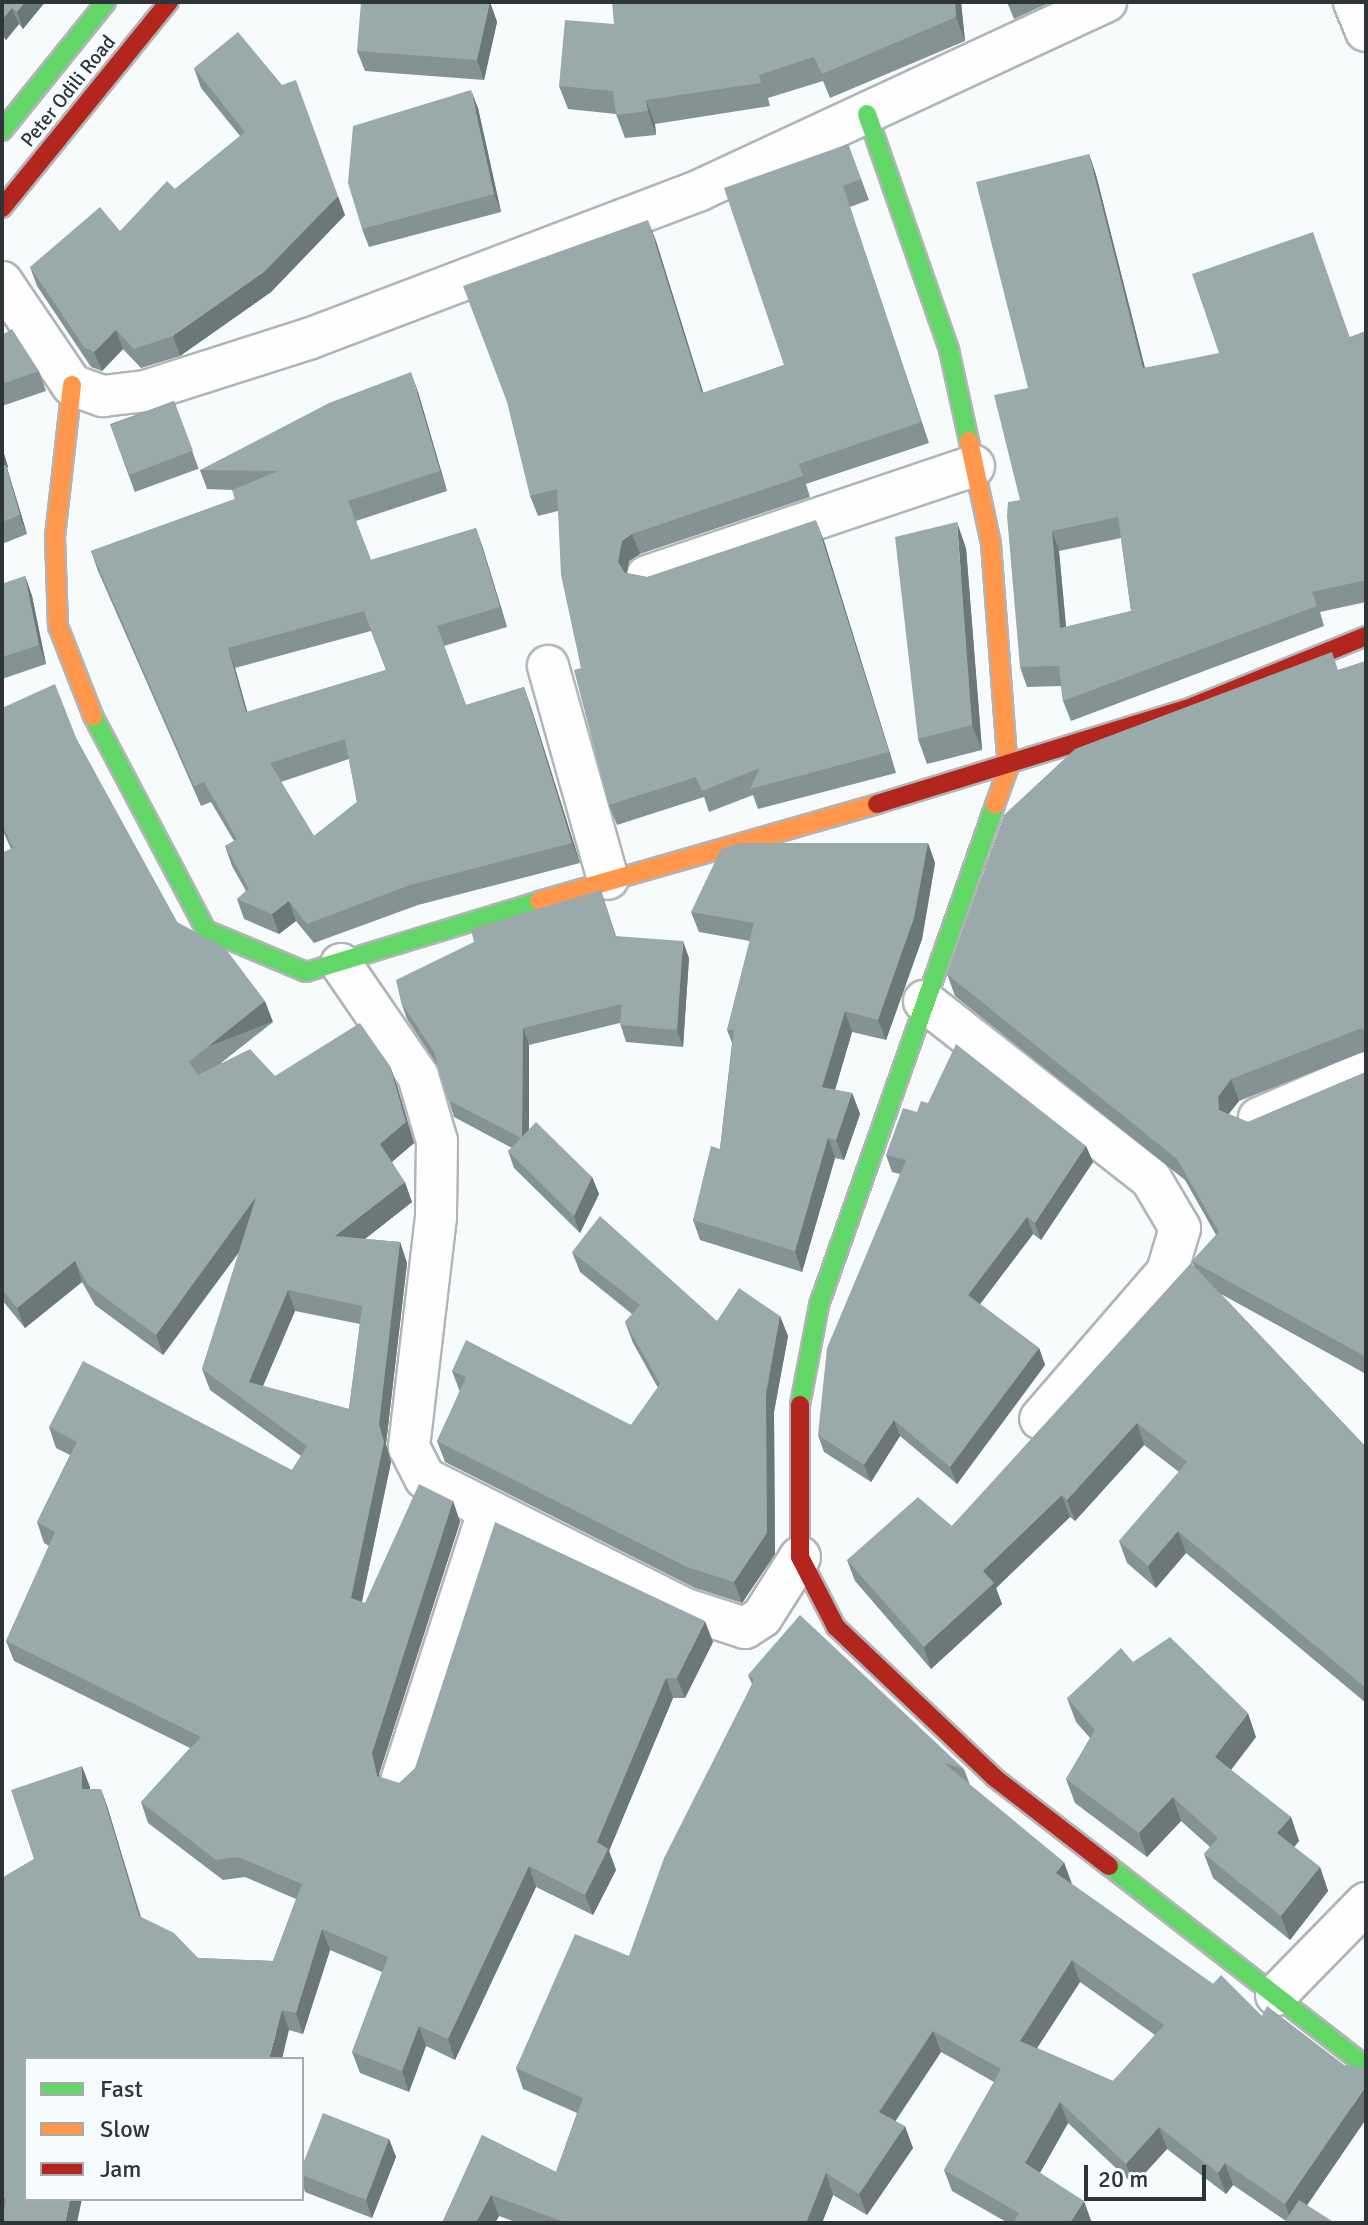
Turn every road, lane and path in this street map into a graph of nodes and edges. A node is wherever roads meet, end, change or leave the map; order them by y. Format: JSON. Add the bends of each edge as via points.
{"nodes":[{"id":1,"x":106,"y":2,"type":"edge"},
{"id":2,"x":169,"y":2,"type":"edge"},
{"id":3,"x":1106,"y":2,"type":"edge"},
{"id":4,"x":1354,"y":2,"type":"edge"},
{"id":5,"x":1366,"y":31,"type":"edge"},
{"id":6,"x":867,"y":114,"type":"junction"},
{"id":7,"x":2,"y":131,"type":"edge"},
{"id":8,"x":2,"y":208,"type":"edge"},
{"id":9,"x":2,"y":282,"type":"edge"},
{"id":10,"x":72,"y":385,"type":"junction"},
{"id":11,"x":974,"y":466,"type":"junction"},
{"id":12,"x":647,"y":576,"type":"edge"},
{"id":13,"x":1366,"y":636,"type":"edge"},
{"id":14,"x":548,"y":666,"type":"dead end"},
{"id":15,"x":1008,"y":769,"type":"junction"},
{"id":16,"x":608,"y":879,"type":"junction"},
{"id":17,"x":341,"y":964,"type":"junction"},
{"id":18,"x":924,"y":1001,"type":"junction"},
{"id":19,"x":1366,"y":1072,"type":"edge"},
{"id":20,"x":1248,"y":1122,"type":"edge"},
{"id":21,"x":1040,"y":1419,"type":"dead end"},
{"id":22,"x":487,"y":1514,"type":"junction"},
{"id":23,"x":800,"y":1557,"type":"junction"},
{"id":24,"x":401,"y":1781,"type":"edge"},
{"id":25,"x":1366,"y":1903,"type":"edge"},
{"id":26,"x":1276,"y":1995,"type":"junction"},
{"id":27,"x":1366,"y":2066,"type":"edge"}],
"edges":[{"from":1,"to":7,"type":"street","name":"Peter Odili Road"},
{"from":2,"to":8,"type":"street","name":"Peter Odili Road"},
{"from":3,"to":6,"type":"street"},
{"from":4,"to":5,"type":"street"},
{"from":6,"to":10,"type":"street","via":[[698,191],[311,338],[145,391],[103,396]]},
{"from":6,"to":11,"type":"street","via":[[949,350]]},
{"from":9,"to":10,"type":"street"},
{"from":10,"to":17,"type":"street","via":[[55,537],[58,626],[106,748],[206,930],[306,972]]},
{"from":11,"to":12,"type":"street"},
{"from":11,"to":15,"type":"street","via":[[991,544]]},
{"from":13,"to":15,"type":"street","via":[[1192,707]]},
{"from":14,"to":16,"type":"street"},
{"from":15,"to":16,"type":"street"},
{"from":15,"to":18,"type":"street"},
{"from":16,"to":17,"type":"street"},
{"from":17,"to":22,"type":"street","via":[[418,1076],[437,1141],[436,1217],[409,1447],[425,1478]]},
{"from":18,"to":21,"type":"street","via":[[1151,1179],[1180,1228],[1167,1272]]},
{"from":18,"to":23,"type":"street","via":[[819,1305],[799,1412]]},
{"from":19,"to":20,"type":"street"},
{"from":22,"to":23,"type":"street","via":[[686,1609],[745,1628],[762,1617]]},
{"from":22,"to":24,"type":"street"},
{"from":23,"to":26,"type":"street","via":[[836,1627],[995,1778]]},
{"from":25,"to":26,"type":"street"},
{"from":26,"to":27,"type":"street"}]}
